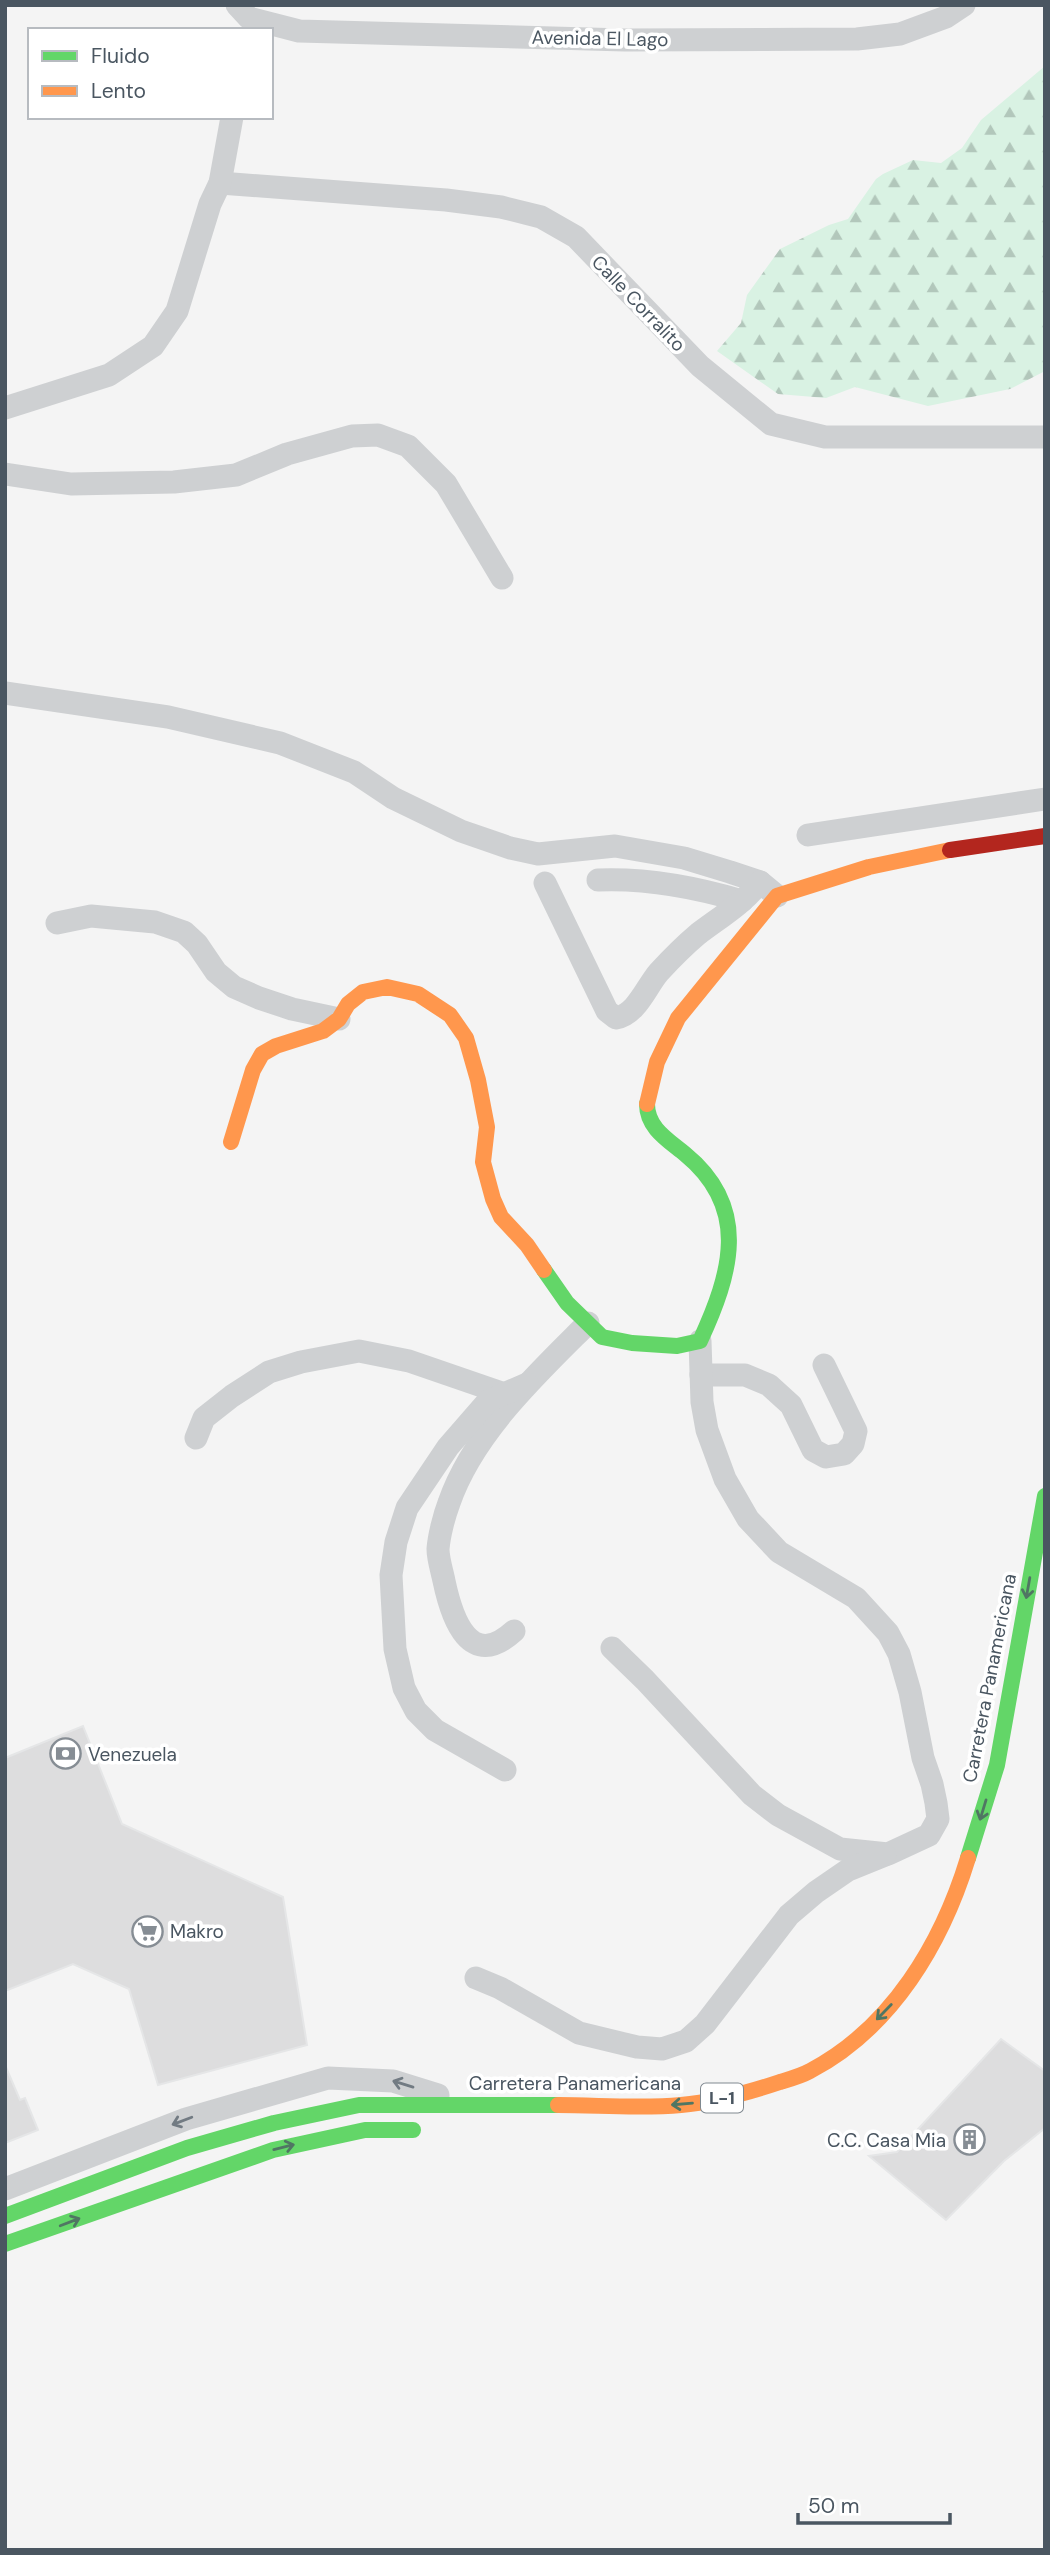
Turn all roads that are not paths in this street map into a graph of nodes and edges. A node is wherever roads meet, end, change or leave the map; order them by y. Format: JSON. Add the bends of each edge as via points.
{"nodes":[{"id":1,"x":964,"y":5,"type":"edge"},
{"id":2,"x":244,"y":18,"type":"edge"},
{"id":3,"x":232,"y":119,"type":"edge"},
{"id":4,"x":220,"y":183,"type":"junction"},
{"id":5,"x":5,"y":408,"type":"edge"},
{"id":6,"x":1045,"y":438,"type":"edge"},
{"id":7,"x":5,"y":474,"type":"edge"},
{"id":8,"x":502,"y":578,"type":"dead end"},
{"id":9,"x":5,"y":693,"type":"edge"},
{"id":10,"x":1045,"y":799,"type":"edge"},
{"id":11,"x":808,"y":835,"type":"dead end"},
{"id":12,"x":1045,"y":836,"type":"edge"},
{"id":13,"x":598,"y":880,"type":"dead end"},
{"id":14,"x":545,"y":883,"type":"dead end"},
{"id":15,"x":769,"y":889,"type":"junction"},
{"id":16,"x":742,"y":901,"type":"junction"},
{"id":17,"x":57,"y":923,"type":"dead end"},
{"id":18,"x":339,"y":1019,"type":"junction"},
{"id":19,"x":231,"y":1142,"type":"dead end"},
{"id":20,"x":588,"y":1323,"type":"junction"},
{"id":21,"x":700,"y":1341,"type":"junction"},
{"id":22,"x":824,"y":1365,"type":"dead end"},
{"id":23,"x":701,"y":1375,"type":"junction"},
{"id":24,"x":527,"y":1384,"type":"junction"},
{"id":25,"x":502,"y":1393,"type":"junction"},
{"id":26,"x":196,"y":1438,"type":"dead end"},
{"id":27,"x":1045,"y":1496,"type":"edge"},
{"id":28,"x":514,"y":1631,"type":"dead end"},
{"id":29,"x":612,"y":1648,"type":"dead end"},
{"id":30,"x":505,"y":1770,"type":"dead end"},
{"id":31,"x":888,"y":1854,"type":"junction"},
{"id":32,"x":476,"y":1978,"type":"dead end"},
{"id":33,"x":468,"y":2105,"type":"junction"},
{"id":34,"x":422,"y":2130,"type":"dead end"},
{"id":35,"x":5,"y":2189,"type":"edge"},
{"id":36,"x":5,"y":2216,"type":"edge"},
{"id":37,"x":5,"y":2244,"type":"edge"}],
"edges":[{"from":1,"to":2,"type":"street","name":"Avenida El Lago","via":[[946,17],[900,34],[857,39],[625,40],[299,31]]},
{"from":3,"to":4,"type":"street"},
{"from":4,"to":5,"type":"street","via":[[177,312],[153,346],[110,374]]},
{"from":4,"to":6,"type":"street","name":"Calle Corralito","via":[[446,200],[501,206],[541,217],[576,237],[700,366],[771,424],[825,437]]},
{"from":7,"to":8,"type":"street","via":[[71,484],[174,482],[236,475],[287,454],[352,436],[378,435],[408,446],[446,484]]},
{"from":9,"to":15,"type":"street","via":[[168,717],[280,743],[354,772],[461,831],[509,848],[538,854],[615,846],[684,858]]},
{"from":10,"to":11,"type":"street"},
{"from":12,"to":15,"type":"main road","via":[[987,843]]},
{"from":13,"to":16,"type":"street","via":[[660,882]]},
{"from":14,"to":16,"type":"street","via":[[607,1011],[616,1018],[632,1010],[658,973],[694,937]]},
{"from":15,"to":16,"type":"street"},
{"from":15,"to":21,"type":"main road","via":[[720,967],[684,1006],[665,1042],[647,1099],[649,1118],[714,1183],[729,1222],[732,1248],[727,1275]]},
{"from":17,"to":18,"type":"street","via":[[91,916],[155,922],[184,932],[234,987],[281,1005]]},
{"from":18,"to":19,"type":"main road","via":[[323,1031],[262,1054]]},
{"from":18,"to":20,"type":"main road","via":[[363,992],[387,987],[418,994],[450,1015],[466,1038],[478,1080],[487,1127],[483,1162],[500,1217]]},
{"from":20,"to":21,"type":"main road","via":[[602,1336],[632,1343],[677,1346]]},
{"from":20,"to":24,"type":"street"},
{"from":21,"to":23,"type":"street"},
{"from":22,"to":23,"type":"street","via":[[856,1431],[844,1454],[826,1458],[813,1450],[791,1405],[769,1385],[745,1375]]},
{"from":23,"to":31,"type":"street","via":[[707,1430],[724,1479],[748,1519],[779,1552],[856,1598],[888,1633],[899,1654],[938,1819],[929,1835]]},
{"from":24,"to":25,"type":"street"},
{"from":24,"to":28,"type":"street","via":[[474,1452],[449,1502],[438,1550],[450,1608],[468,1640],[485,1647],[500,1644]]},
{"from":25,"to":26,"type":"street","via":[[409,1361],[359,1351],[269,1371],[204,1418]]},
{"from":25,"to":30,"type":"street","via":[[488,1401],[448,1447],[407,1508],[396,1542],[391,1602],[404,1688],[416,1711],[435,1730]]},
{"from":27,"to":33,"type":"main road","name":"Carretera Panamericana","number":"L-1","one_way":true,"via":[[997,1765],[956,1898],[916,1973],[896,2000],[869,2028],[809,2072],[741,2095],[680,2105]]},
{"from":29,"to":31,"type":"street","via":[[769,1808],[840,1849]]},
{"from":31,"to":32,"type":"street","via":[[848,1870],[789,1915],[705,2024],[686,2041],[662,2049],[579,2033]]},
{"from":33,"to":35,"type":"street","number":"L-1","one_way":true,"via":[[393,2081],[327,2078],[186,2119]]},
{"from":33,"to":36,"type":"main road","name":"Carretera Panamericana","number":"L-1","via":[[359,2105],[274,2123],[187,2148]]},
{"from":37,"to":34,"type":"main road","one_way":true,"via":[[202,2172],[286,2147],[367,2130]]}]}
